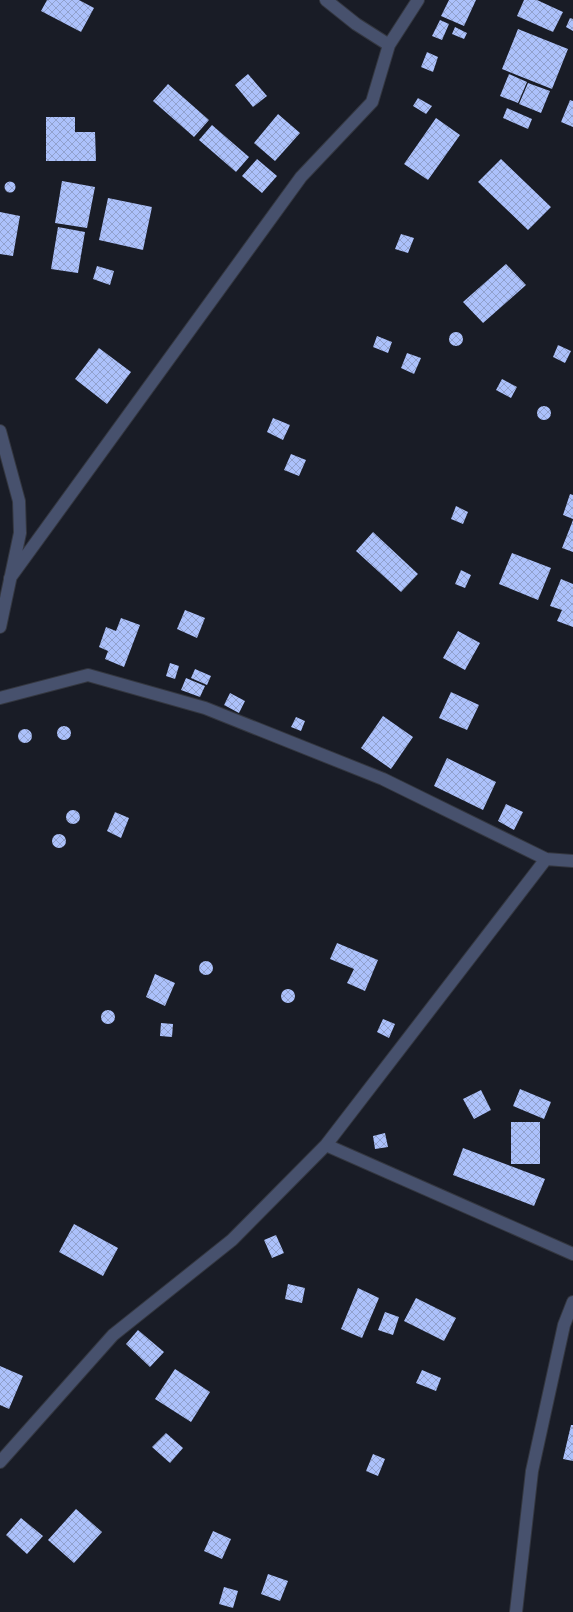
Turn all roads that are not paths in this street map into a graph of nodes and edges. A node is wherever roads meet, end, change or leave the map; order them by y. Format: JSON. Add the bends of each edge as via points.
{"nodes":[{"id":1,"x":326,"y":0,"type":"edge"},
{"id":2,"x":418,"y":0,"type":"edge"},
{"id":3,"x":388,"y":45,"type":"junction"},
{"id":4,"x":0,"y":431,"type":"edge"},
{"id":5,"x":10,"y":578,"type":"junction"},
{"id":6,"x":0,"y":627,"type":"edge"},
{"id":7,"x":0,"y":698,"type":"edge"},
{"id":8,"x":546,"y":859,"type":"junction"},
{"id":9,"x":573,"y":861,"type":"edge"},
{"id":10,"x":326,"y":1145,"type":"junction"},
{"id":11,"x":573,"y":1254,"type":"edge"},
{"id":12,"x":573,"y":1302,"type":"edge"},
{"id":13,"x":0,"y":1462,"type":"edge"},
{"id":14,"x":516,"y":1612,"type":"edge"}],
"edges":[{"from":1,"to":3,"type":"street"},
{"from":2,"to":3,"type":"street"},
{"from":3,"to":5,"type":"street","via":[[372,102],[301,177]]},
{"from":4,"to":5,"type":"street","via":[[19,500],[20,533]]},
{"from":5,"to":6,"type":"street"},
{"from":7,"to":8,"type":"street","via":[[88,675],[205,708],[383,779]]},
{"from":8,"to":9,"type":"street"},
{"from":8,"to":10,"type":"street"},
{"from":10,"to":11,"type":"street"},
{"from":10,"to":13,"type":"street","via":[[232,1240],[113,1335]]},
{"from":12,"to":14,"type":"street","via":[[564,1325],[532,1471]]}]}
